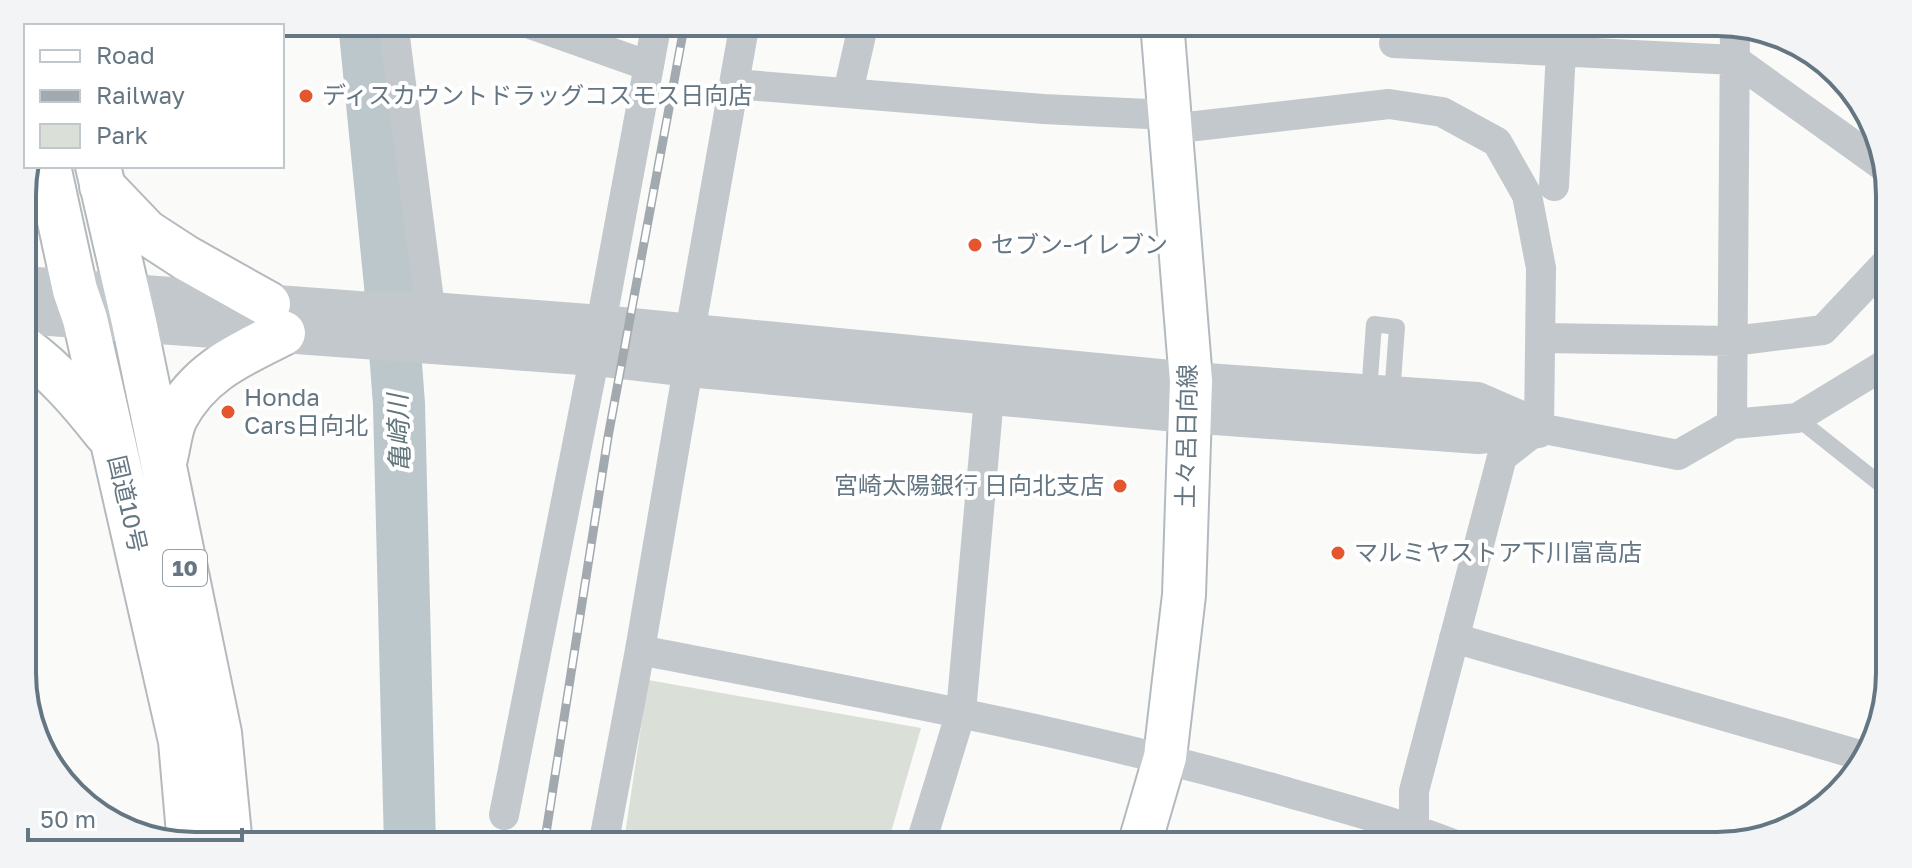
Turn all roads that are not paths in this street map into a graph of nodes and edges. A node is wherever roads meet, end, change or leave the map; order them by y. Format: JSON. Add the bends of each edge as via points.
{"nodes":[{"id":1,"x":395,"y":36,"type":"edge"},
{"id":2,"x":564,"y":36,"type":"edge"},
{"id":3,"x":654,"y":36,"type":"edge"},
{"id":4,"x":743,"y":36,"type":"edge"},
{"id":5,"x":861,"y":36,"type":"edge"},
{"id":6,"x":1163,"y":36,"type":"edge"},
{"id":7,"x":1397,"y":36,"type":"edge"},
{"id":8,"x":1735,"y":37,"type":"edge"},
{"id":9,"x":1561,"y":51,"type":"junction"},
{"id":10,"x":1735,"y":60,"type":"junction"},
{"id":11,"x":649,"y":66,"type":"junction"},
{"id":12,"x":735,"y":84,"type":"junction"},
{"id":13,"x":848,"y":92,"type":"junction"},
{"id":14,"x":1170,"y":122,"type":"junction"},
{"id":15,"x":1872,"y":158,"type":"edge"},
{"id":16,"x":48,"y":168,"type":"edge"},
{"id":17,"x":100,"y":176,"type":"edge"},
{"id":18,"x":1554,"y":186,"type":"dead end"},
{"id":19,"x":1876,"y":274,"type":"edge"},
{"id":20,"x":36,"y":289,"type":"edge"},
{"id":21,"x":80,"y":304,"type":"junction"},
{"id":22,"x":130,"y":308,"type":"junction"},
{"id":23,"x":36,"y":312,"type":"edge"},
{"id":24,"x":276,"y":318,"type":"junction"},
{"id":25,"x":433,"y":328,"type":"junction"},
{"id":26,"x":1542,"y":338,"type":"junction"},
{"id":27,"x":598,"y":341,"type":"junction"},
{"id":28,"x":1733,"y":341,"type":"junction"},
{"id":29,"x":689,"y":350,"type":"junction"},
{"id":30,"x":36,"y":358,"type":"edge"},
{"id":31,"x":1876,"y":370,"type":"edge"},
{"id":32,"x":990,"y":378,"type":"junction"},
{"id":33,"x":1189,"y":398,"type":"junction"},
{"id":34,"x":1797,"y":418,"type":"junction"},
{"id":35,"x":1732,"y":424,"type":"junction"},
{"id":36,"x":1539,"y":428,"type":"junction"},
{"id":37,"x":113,"y":441,"type":"junction"},
{"id":38,"x":163,"y":466,"type":"junction"},
{"id":39,"x":1876,"y":481,"type":"edge"},
{"id":40,"x":1454,"y":638,"type":"junction"},
{"id":41,"x":640,"y":650,"type":"junction"},
{"id":42,"x":961,"y":712,"type":"junction"},
{"id":43,"x":1854,"y":753,"type":"edge"},
{"id":44,"x":1165,"y":757,"type":"junction"},
{"id":45,"x":504,"y":815,"type":"dead end"},
{"id":46,"x":189,"y":832,"type":"edge"},
{"id":47,"x":229,"y":832,"type":"edge"},
{"id":48,"x":606,"y":832,"type":"edge"},
{"id":49,"x":924,"y":832,"type":"edge"},
{"id":50,"x":1143,"y":832,"type":"edge"},
{"id":51,"x":1396,"y":832,"type":"edge"},
{"id":52,"x":1411,"y":832,"type":"edge"}],
"edges":[{"from":1,"to":25,"type":"street"},
{"from":2,"to":11,"type":"street"},
{"from":3,"to":11,"type":"street"},
{"from":4,"to":12,"type":"street"},
{"from":5,"to":13,"type":"street"},
{"from":6,"to":14,"type":"main road","name":"土々呂日向線"},
{"from":7,"to":9,"type":"street","via":[[1394,43]]},
{"from":8,"to":10,"type":"street"},
{"from":9,"to":10,"type":"street"},
{"from":9,"to":18,"type":"street"},
{"from":10,"to":15,"type":"street"},
{"from":10,"to":28,"type":"street"},
{"from":11,"to":27,"type":"street"},
{"from":12,"to":13,"type":"street"},
{"from":12,"to":29,"type":"street"},
{"from":13,"to":14,"type":"street"},
{"from":14,"to":26,"type":"street","via":[[1389,104],[1442,112],[1497,142],[1527,195],[1541,268]]},
{"from":14,"to":33,"type":"main road","name":"土々呂日向線"},
{"from":16,"to":21,"type":"highway","name":"国道10号","number":"10"},
{"from":17,"to":22,"type":"highway","name":"国道10号","number":"10"},
{"from":17,"to":24,"type":"highway","via":[[146,232]]},
{"from":19,"to":28,"type":"street","via":[[1823,330]]},
{"from":20,"to":21,"type":"street"},
{"from":21,"to":22,"type":"street"},
{"from":21,"to":23,"type":"street"},
{"from":21,"to":37,"type":"highway","name":"国道10号","number":"10"},
{"from":22,"to":24,"type":"street"},
{"from":22,"to":38,"type":"highway","name":"国道10号","number":"10"},
{"from":24,"to":25,"type":"street"},
{"from":24,"to":38,"type":"highway","via":[[195,387],[174,420]]},
{"from":25,"to":27,"type":"street"},
{"from":26,"to":28,"type":"street"},
{"from":26,"to":36,"type":"street"},
{"from":27,"to":29,"type":"street"},
{"from":27,"to":45,"type":"street"},
{"from":28,"to":35,"type":"street"},
{"from":29,"to":32,"type":"street"},
{"from":29,"to":41,"type":"street"},
{"from":30,"to":37,"type":"highway","via":[[76,394]]},
{"from":31,"to":34,"type":"street"},
{"from":32,"to":33,"type":"street"},
{"from":32,"to":42,"type":"street"},
{"from":33,"to":36,"type":"street","via":[[1379,411],[1478,435]]},
{"from":33,"to":44,"type":"main road","name":"土々呂日向線","via":[[1184,595]]},
{"from":34,"to":35,"type":"street"},
{"from":34,"to":39,"type":"lane"},
{"from":35,"to":36,"type":"street","via":[[1678,455]]},
{"from":36,"to":40,"type":"street","via":[[1502,457]]},
{"from":37,"to":46,"type":"highway","name":"国道10号","number":"10","via":[[181,741]]},
{"from":38,"to":47,"type":"highway","name":"国道10号","number":"10","via":[[219,733]]},
{"from":40,"to":43,"type":"street"},
{"from":40,"to":52,"type":"street","via":[[1414,791]]},
{"from":41,"to":42,"type":"street"},
{"from":41,"to":48,"type":"street"},
{"from":42,"to":44,"type":"street"},
{"from":42,"to":49,"type":"street"},
{"from":44,"to":50,"type":"main road","name":"土々呂日向線"},
{"from":44,"to":51,"type":"street"}]}
